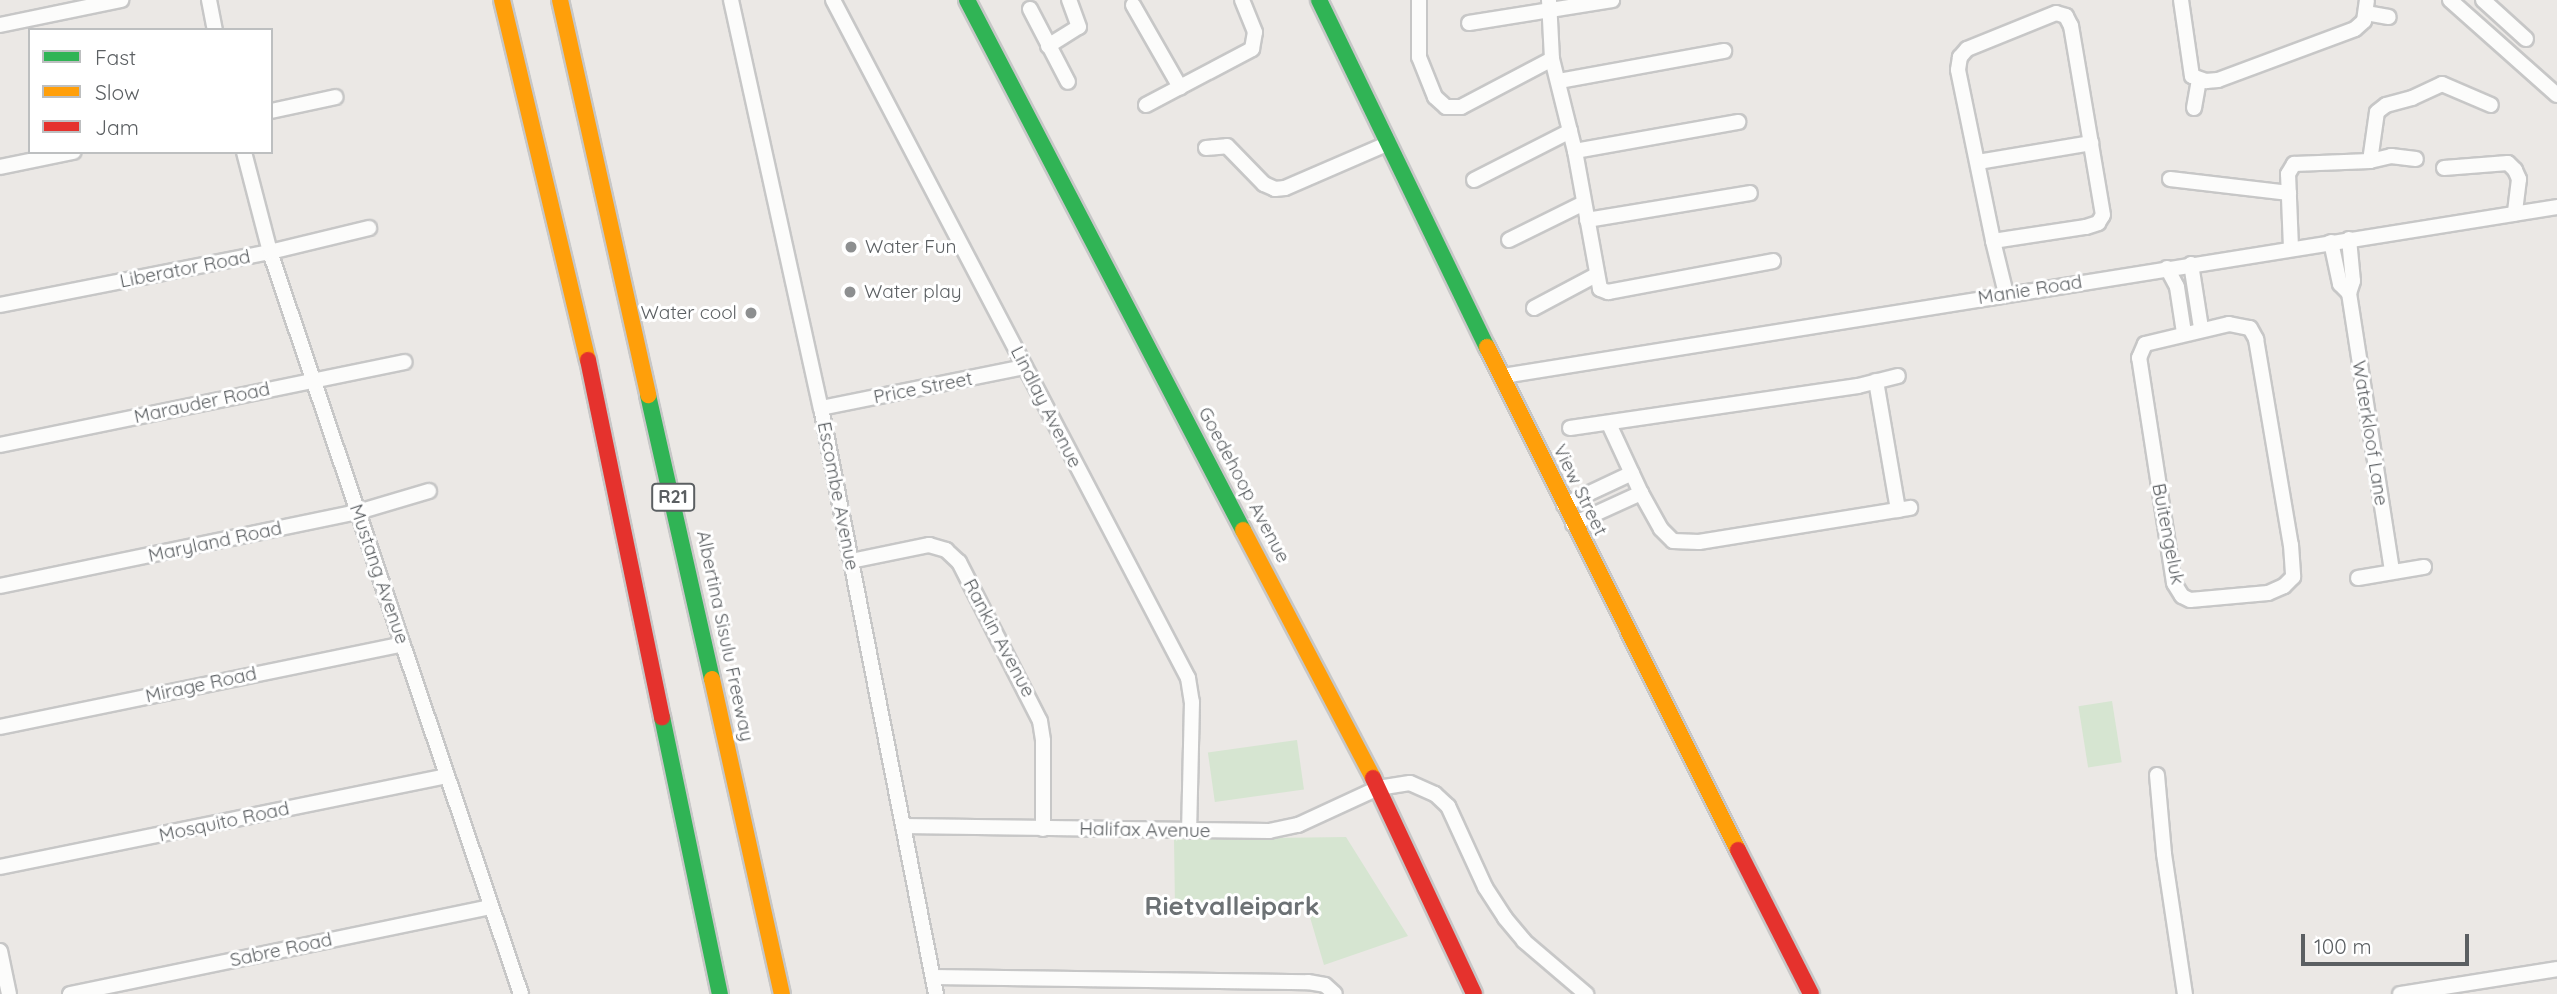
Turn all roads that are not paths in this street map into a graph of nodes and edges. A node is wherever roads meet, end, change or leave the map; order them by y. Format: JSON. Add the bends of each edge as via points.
{"nodes":[{"id":1,"x":121,"y":0,"type":"edge"},
{"id":2,"x":209,"y":0,"type":"edge"},
{"id":3,"x":502,"y":0,"type":"edge"},
{"id":4,"x":560,"y":0,"type":"edge"},
{"id":5,"x":731,"y":0,"type":"edge"},
{"id":6,"x":832,"y":0,"type":"edge"},
{"id":7,"x":967,"y":0,"type":"edge"},
{"id":8,"x":1069,"y":0,"type":"edge"},
{"id":9,"x":1242,"y":0,"type":"edge"},
{"id":10,"x":1319,"y":0,"type":"edge"},
{"id":11,"x":1419,"y":0,"type":"edge"},
{"id":12,"x":1612,"y":0,"type":"edge"},
{"id":13,"x":2181,"y":0,"type":"edge"},
{"id":14,"x":2451,"y":0,"type":"edge"},
{"id":15,"x":2483,"y":0,"type":"edge"},
{"id":16,"x":1133,"y":5,"type":"dead end"},
{"id":17,"x":1550,"y":6,"type":"edge"},
{"id":18,"x":2367,"y":7,"type":"edge"},
{"id":19,"x":1030,"y":9,"type":"dead end"},
{"id":20,"x":2389,"y":17,"type":"dead end"},
{"id":21,"x":1469,"y":23,"type":"dead end"},
{"id":22,"x":0,"y":25,"type":"edge"},
{"id":23,"x":215,"y":28,"type":"edge"},
{"id":24,"x":2526,"y":39,"type":"dead end"},
{"id":25,"x":1048,"y":46,"type":"junction"},
{"id":26,"x":1724,"y":51,"type":"dead end"},
{"id":27,"x":1552,"y":59,"type":"junction"},
{"id":28,"x":2199,"y":80,"type":"junction"},
{"id":29,"x":1559,"y":81,"type":"junction"},
{"id":30,"x":1068,"y":82,"type":"dead end"},
{"id":31,"x":1180,"y":88,"type":"junction"},
{"id":32,"x":2557,"y":94,"type":"edge"},
{"id":33,"x":336,"y":97,"type":"dead end"},
{"id":34,"x":1146,"y":105,"type":"dead end"},
{"id":35,"x":2491,"y":105,"type":"dead end"},
{"id":36,"x":2194,"y":108,"type":"dead end"},
{"id":37,"x":273,"y":111,"type":"edge"},
{"id":38,"x":1738,"y":122,"type":"dead end"},
{"id":39,"x":1570,"y":131,"type":"junction"},
{"id":40,"x":1389,"y":143,"type":"junction"},
{"id":41,"x":2091,"y":143,"type":"junction"},
{"id":42,"x":1206,"y":148,"type":"dead end"},
{"id":43,"x":1575,"y":151,"type":"junction"},
{"id":44,"x":63,"y":154,"type":"edge"},
{"id":45,"x":245,"y":154,"type":"edge"},
{"id":46,"x":2416,"y":159,"type":"dead end"},
{"id":47,"x":2370,"y":161,"type":"junction"},
{"id":48,"x":1978,"y":162,"type":"junction"},
{"id":49,"x":0,"y":167,"type":"edge"},
{"id":50,"x":2444,"y":169,"type":"dead end"},
{"id":51,"x":2171,"y":179,"type":"dead end"},
{"id":52,"x":1474,"y":180,"type":"dead end"},
{"id":53,"x":1750,"y":193,"type":"dead end"},
{"id":54,"x":2289,"y":193,"type":"junction"},
{"id":55,"x":1582,"y":204,"type":"junction"},
{"id":56,"x":2557,"y":208,"type":"edge"},
{"id":57,"x":2515,"y":214,"type":"junction"},
{"id":58,"x":1587,"y":220,"type":"junction"},
{"id":59,"x":369,"y":228,"type":"dead end"},
{"id":60,"x":2349,"y":239,"type":"junction"},
{"id":61,"x":1509,"y":240,"type":"dead end"},
{"id":62,"x":1993,"y":241,"type":"junction"},
{"id":63,"x":2331,"y":242,"type":"junction"},
{"id":64,"x":2291,"y":248,"type":"junction"},
{"id":65,"x":270,"y":252,"type":"junction"},
{"id":66,"x":1773,"y":261,"type":"dead end"},
{"id":67,"x":2191,"y":264,"type":"junction"},
{"id":68,"x":2167,"y":268,"type":"junction"},
{"id":69,"x":1596,"y":275,"type":"junction"},
{"id":70,"x":2349,"y":293,"type":"junction"},
{"id":71,"x":2006,"y":294,"type":"junction"},
{"id":72,"x":0,"y":305,"type":"edge"},
{"id":73,"x":1534,"y":308,"type":"dead end"},
{"id":74,"x":2201,"y":328,"type":"junction"},
{"id":75,"x":2184,"y":333,"type":"junction"},
{"id":76,"x":405,"y":362,"type":"dead end"},
{"id":77,"x":1025,"y":367,"type":"junction"},
{"id":78,"x":1503,"y":376,"type":"junction"},
{"id":79,"x":1898,"y":376,"type":"dead end"},
{"id":80,"x":314,"y":380,"type":"junction"},
{"id":81,"x":1876,"y":381,"type":"junction"},
{"id":82,"x":821,"y":408,"type":"junction"},
{"id":83,"x":1609,"y":424,"type":"junction"},
{"id":84,"x":1570,"y":428,"type":"dead end"},
{"id":85,"x":0,"y":445,"type":"edge"},
{"id":86,"x":1632,"y":473,"type":"junction"},
{"id":87,"x":429,"y":491,"type":"dead end"},
{"id":88,"x":1641,"y":493,"type":"junction"},
{"id":89,"x":1564,"y":505,"type":"junction"},
{"id":90,"x":358,"y":512,"type":"junction"},
{"id":91,"x":1573,"y":524,"type":"junction"},
{"id":92,"x":851,"y":561,"type":"junction"},
{"id":93,"x":2424,"y":568,"type":"dead end"},
{"id":94,"x":2392,"y":572,"type":"junction"},
{"id":95,"x":2358,"y":578,"type":"dead end"},
{"id":96,"x":0,"y":586,"type":"edge"},
{"id":97,"x":403,"y":644,"type":"junction"},
{"id":98,"x":0,"y":727,"type":"edge"},
{"id":99,"x":2157,"y":775,"type":"dead end"},
{"id":100,"x":447,"y":776,"type":"junction"},
{"id":101,"x":1378,"y":788,"type":"junction"},
{"id":102,"x":903,"y":826,"type":"junction"},
{"id":103,"x":1043,"y":829,"type":"junction"},
{"id":104,"x":1189,"y":831,"type":"junction"},
{"id":105,"x":0,"y":867,"type":"edge"},
{"id":106,"x":491,"y":907,"type":"junction"},
{"id":107,"x":0,"y":951,"type":"edge"},
{"id":108,"x":2557,"y":969,"type":"edge"},
{"id":109,"x":933,"y":978,"type":"junction"},
{"id":110,"x":9,"y":994,"type":"edge"},
{"id":111,"x":70,"y":994,"type":"edge"},
{"id":112,"x":521,"y":994,"type":"edge"},
{"id":113,"x":720,"y":994,"type":"edge"},
{"id":114,"x":782,"y":994,"type":"edge"},
{"id":115,"x":936,"y":994,"type":"edge"},
{"id":116,"x":1335,"y":994,"type":"edge"},
{"id":117,"x":1474,"y":994,"type":"edge"},
{"id":118,"x":1586,"y":994,"type":"edge"},
{"id":119,"x":1811,"y":994,"type":"edge"},
{"id":120,"x":2185,"y":994,"type":"edge"},
{"id":121,"x":2400,"y":994,"type":"edge"}],
"edges":[{"from":1,"to":22,"type":"street"},
{"from":2,"to":23,"type":"street"},
{"from":3,"to":113,"type":"main road","via":[[587,357]]},
{"from":4,"to":114,"type":"main road","name":"Albertina Sisulu Freeway","number":"R21"},
{"from":5,"to":82,"type":"street","name":"Escombe Avenue"},
{"from":6,"to":77,"type":"street","name":"Lindlay Avenue"},
{"from":7,"to":101,"type":"main road","name":"Goedehoop Avenue"},
{"from":8,"to":25,"type":"street","via":[[1079,27]]},
{"from":9,"to":31,"type":"street","via":[[1255,32],[1252,50]]},
{"from":10,"to":40,"type":"main road","name":"View Street"},
{"from":11,"to":27,"type":"street","via":[[1419,57],[1435,97],[1446,107],[1461,107]]},
{"from":12,"to":17,"type":"street"},
{"from":13,"to":28,"type":"street","via":[[2190,71]]},
{"from":14,"to":32,"type":"street"},
{"from":15,"to":24,"type":"street"},
{"from":16,"to":31,"type":"street"},
{"from":17,"to":21,"type":"street"},
{"from":17,"to":27,"type":"street"},
{"from":18,"to":20,"type":"street"},
{"from":18,"to":28,"type":"street","via":[[2364,20],[2355,29],[2218,80]]},
{"from":19,"to":25,"type":"street"},
{"from":25,"to":30,"type":"street"},
{"from":26,"to":29,"type":"street"},
{"from":27,"to":29,"type":"street"},
{"from":28,"to":36,"type":"street"},
{"from":29,"to":39,"type":"street"},
{"from":31,"to":34,"type":"street"},
{"from":33,"to":37,"type":"street"},
{"from":35,"to":47,"type":"street","via":[[2442,84],[2386,105],[2377,112]]},
{"from":38,"to":43,"type":"street"},
{"from":39,"to":43,"type":"street"},
{"from":39,"to":52,"type":"street"},
{"from":40,"to":42,"type":"street","via":[[1275,189],[1264,184],[1227,146]]},
{"from":40,"to":78,"type":"main road","name":"View Street"},
{"from":41,"to":48,"type":"street"},
{"from":41,"to":48,"type":"street","via":[[2071,26],[2066,16],[2056,13],[1967,49],[1960,57],[1958,70]]},
{"from":41,"to":62,"type":"street","via":[[2103,210],[2098,223]]},
{"from":43,"to":55,"type":"street"},
{"from":44,"to":49,"type":"street"},
{"from":45,"to":65,"type":"street","name":"Mustang Avenue"},
{"from":46,"to":47,"type":"street","via":[[2391,156]]},
{"from":47,"to":54,"type":"street","via":[[2294,164],[2288,174]]},
{"from":48,"to":62,"type":"street"},
{"from":50,"to":57,"type":"street","via":[[2508,163],[2519,179]]},
{"from":51,"to":54,"type":"street"},
{"from":53,"to":58,"type":"street"},
{"from":54,"to":64,"type":"street"},
{"from":55,"to":58,"type":"street"},
{"from":55,"to":61,"type":"street"},
{"from":56,"to":57,"type":"street","name":"Manie Road"},
{"from":57,"to":60,"type":"street","name":"Manie Road"},
{"from":58,"to":69,"type":"street"},
{"from":59,"to":65,"type":"street","name":"Liberator Road"},
{"from":60,"to":63,"type":"street","name":"Manie Road"},
{"from":60,"to":70,"type":"street","name":"Waterkloof Lane","via":[[2353,282]]},
{"from":62,"to":71,"type":"street"},
{"from":63,"to":64,"type":"street","name":"Manie Road"},
{"from":63,"to":70,"type":"street","name":"Waterkloof Lane","via":[[2340,284]]},
{"from":64,"to":67,"type":"street","name":"Manie Road"},
{"from":65,"to":72,"type":"street","name":"Liberator Road"},
{"from":65,"to":80,"type":"street","name":"Mustang Avenue"},
{"from":66,"to":69,"type":"street","via":[[1608,292],[1600,289]]},
{"from":67,"to":68,"type":"street","name":"Manie Road"},
{"from":67,"to":74,"type":"street"},
{"from":68,"to":71,"type":"street","name":"Manie Road"},
{"from":68,"to":75,"type":"street","via":[[2177,287]]},
{"from":69,"to":73,"type":"street"},
{"from":70,"to":94,"type":"street","name":"Waterkloof Lane"},
{"from":71,"to":78,"type":"street","name":"Manie Road"},
{"from":74,"to":75,"type":"street","name":"Buitengeluk"},
{"from":74,"to":75,"type":"street","name":"Buitengeluk","via":[[2242,324],[2256,339],[2294,565],[2293,577],[2268,593],[2190,600],[2174,583],[2139,358],[2146,344]]},
{"from":76,"to":80,"type":"street","name":"Marauder Road"},
{"from":77,"to":82,"type":"street","name":"Price Street"},
{"from":77,"to":104,"type":"street","name":"Lindlay Avenue","via":[[1188,678],[1192,702]]},
{"from":78,"to":89,"type":"main road","name":"View Street"},
{"from":79,"to":81,"type":"street"},
{"from":80,"to":85,"type":"street","name":"Marauder Road"},
{"from":80,"to":90,"type":"street","name":"Mustang Avenue"},
{"from":81,"to":83,"type":"street"},
{"from":81,"to":88,"type":"street","via":[[1904,509],[1685,544],[1673,541],[1661,529]]},
{"from":82,"to":92,"type":"street","name":"Escombe Avenue"},
{"from":83,"to":84,"type":"street"},
{"from":83,"to":86,"type":"street"},
{"from":86,"to":88,"type":"street"},
{"from":86,"to":89,"type":"street"},
{"from":87,"to":90,"type":"street","name":"Maryland Road"},
{"from":88,"to":91,"type":"street"},
{"from":89,"to":91,"type":"main road","name":"View Street"},
{"from":90,"to":96,"type":"street","name":"Maryland Road"},
{"from":90,"to":97,"type":"street","name":"Mustang Avenue"},
{"from":91,"to":119,"type":"main road","name":"View Street"},
{"from":92,"to":102,"type":"street","name":"Escombe Avenue"},
{"from":92,"to":103,"type":"street","name":"Rankin Avenue","via":[[929,545],[955,557],[1040,721]]},
{"from":93,"to":94,"type":"street"},
{"from":94,"to":95,"type":"street"},
{"from":97,"to":98,"type":"street","name":"Mirage Road"},
{"from":97,"to":100,"type":"street","name":"Mustang Avenue"},
{"from":99,"to":120,"type":"street"},
{"from":100,"to":105,"type":"street","name":"Mosquito Road"},
{"from":100,"to":106,"type":"street","name":"Mustang Avenue"},
{"from":101,"to":104,"type":"street","name":"Halifax Avenue","via":[[1290,828]]},
{"from":101,"to":117,"type":"main road","name":"Goedehoop Avenue"},
{"from":101,"to":118,"type":"street","name":"Halifax Avenue","via":[[1410,783],[1443,801],[1505,918],[1524,941]]},
{"from":102,"to":103,"type":"street","name":"Halifax Avenue"},
{"from":102,"to":109,"type":"street","name":"Escombe Avenue"},
{"from":103,"to":104,"type":"street","name":"Halifax Avenue"},
{"from":106,"to":111,"type":"street","name":"Sabre Road"},
{"from":106,"to":112,"type":"street","name":"Mustang Avenue"},
{"from":107,"to":110,"type":"street"},
{"from":108,"to":121,"type":"street"},
{"from":109,"to":115,"type":"street","name":"Escombe Avenue"},
{"from":109,"to":116,"type":"street","via":[[1308,982],[1325,985]]}]}
